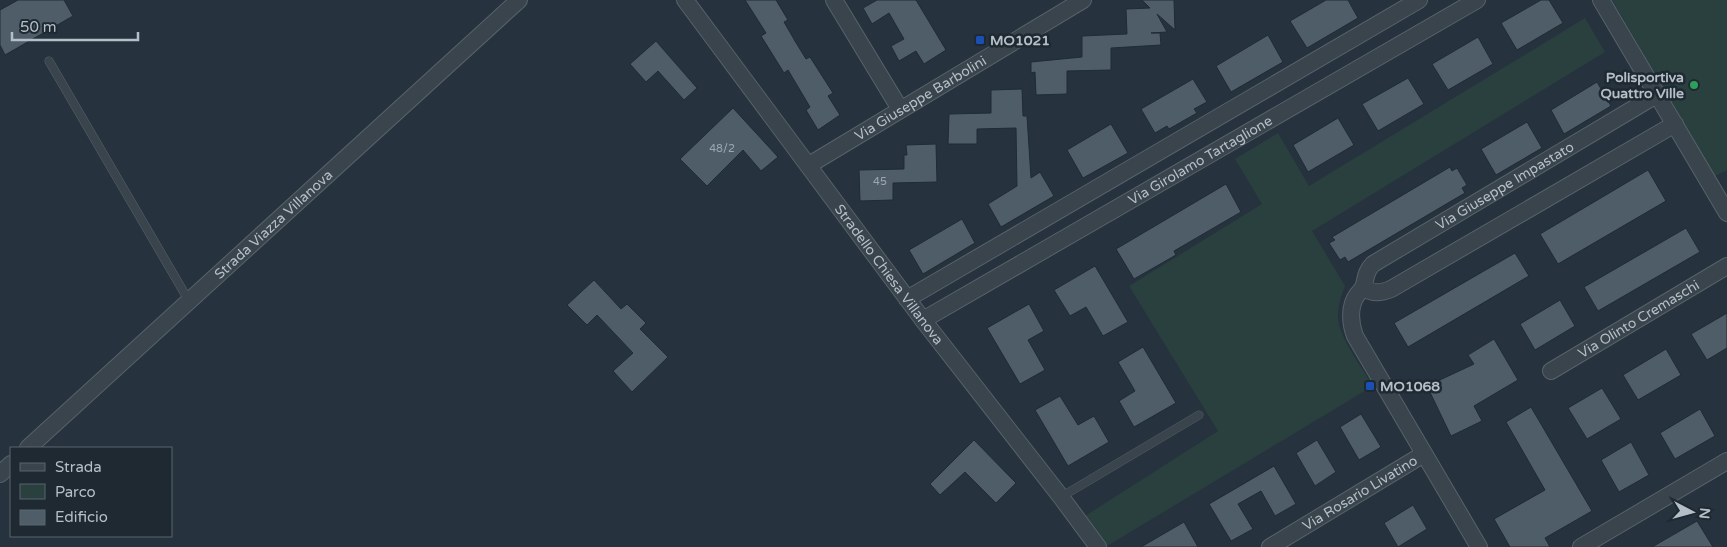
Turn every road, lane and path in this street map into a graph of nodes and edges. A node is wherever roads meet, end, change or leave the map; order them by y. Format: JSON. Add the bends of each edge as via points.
{"nodes":[{"id":1,"x":519,"y":0,"type":"edge"},
{"id":2,"x":685,"y":0,"type":"edge"},
{"id":3,"x":834,"y":0,"type":"edge"},
{"id":4,"x":1083,"y":0,"type":"edge"},
{"id":5,"x":1419,"y":0,"type":"edge"},
{"id":6,"x":1477,"y":0,"type":"edge"},
{"id":7,"x":1601,"y":0,"type":"edge"},
{"id":8,"x":49,"y":61,"type":"dead end"},
{"id":9,"x":1658,"y":94,"type":"junction"},
{"id":10,"x":900,"y":109,"type":"junction"},
{"id":11,"x":1675,"y":124,"type":"junction"},
{"id":12,"x":809,"y":165,"type":"junction"},
{"id":13,"x":1727,"y":213,"type":"edge"},
{"id":14,"x":1727,"y":266,"type":"edge"},
{"id":15,"x":1364,"y":288,"type":"junction"},
{"id":16,"x":907,"y":299,"type":"junction"},
{"id":17,"x":189,"y":301,"type":"junction"},
{"id":18,"x":923,"y":320,"type":"junction"},
{"id":19,"x":1551,"y":371,"type":"dead end"},
{"id":20,"x":1199,"y":415,"type":"dead end"},
{"id":21,"x":29,"y":447,"type":"edge"},
{"id":22,"x":1424,"y":454,"type":"junction"},
{"id":23,"x":1727,"y":461,"type":"edge"},
{"id":24,"x":10,"y":465,"type":"edge"},
{"id":25,"x":0,"y":474,"type":"edge"},
{"id":26,"x":1061,"y":497,"type":"junction"},
{"id":27,"x":1098,"y":547,"type":"edge"},
{"id":28,"x":1270,"y":547,"type":"edge"},
{"id":29,"x":1479,"y":547,"type":"edge"},
{"id":30,"x":1581,"y":547,"type":"edge"}],
"edges":[{"from":1,"to":17,"type":"street","name":"Strada Viazza Villanova"},
{"from":2,"to":12,"type":"street","name":"Stradello Chiesa Villanova"},
{"from":3,"to":10,"type":"street"},
{"from":4,"to":10,"type":"street","name":"Via Giuseppe Barbolini"},
{"from":5,"to":16,"type":"street","name":"Via Girolamo Tartaglione"},
{"from":6,"to":18,"type":"street","name":"Via Girolamo Tartaglione"},
{"from":7,"to":9,"type":"street"},
{"from":8,"to":17,"type":"lane"},
{"from":9,"to":11,"type":"street"},
{"from":9,"to":15,"type":"street","name":"Via Giuseppe Impastato","via":[[1373,264],[1366,274]]},
{"from":10,"to":12,"type":"street","name":"Via Giuseppe Barbolini"},
{"from":11,"to":13,"type":"street"},
{"from":11,"to":15,"type":"street","via":[[1391,289],[1374,292]]},
{"from":12,"to":16,"type":"street","name":"Stradello Chiesa Villanova"},
{"from":14,"to":19,"type":"street","name":"Via Olinto Cremaschi"},
{"from":15,"to":22,"type":"street","name":"Via Giuseppe Impastato","via":[[1353,302],[1351,321],[1354,336]]},
{"from":16,"to":18,"type":"street","name":"Stradello Chiesa Villanova"},
{"from":17,"to":21,"type":"street","name":"Strada Viazza Villanova"},
{"from":18,"to":26,"type":"street","name":"Stradello Chiesa Villanova"},
{"from":20,"to":26,"type":"lane"},
{"from":22,"to":28,"type":"street","name":"Via Rosario Livatino"},
{"from":22,"to":29,"type":"street","name":"Via Giuseppe Impastato"},
{"from":23,"to":30,"type":"street"},
{"from":24,"to":25,"type":"street"},
{"from":26,"to":27,"type":"street","name":"Stradello Chiesa Villanova"}]}
